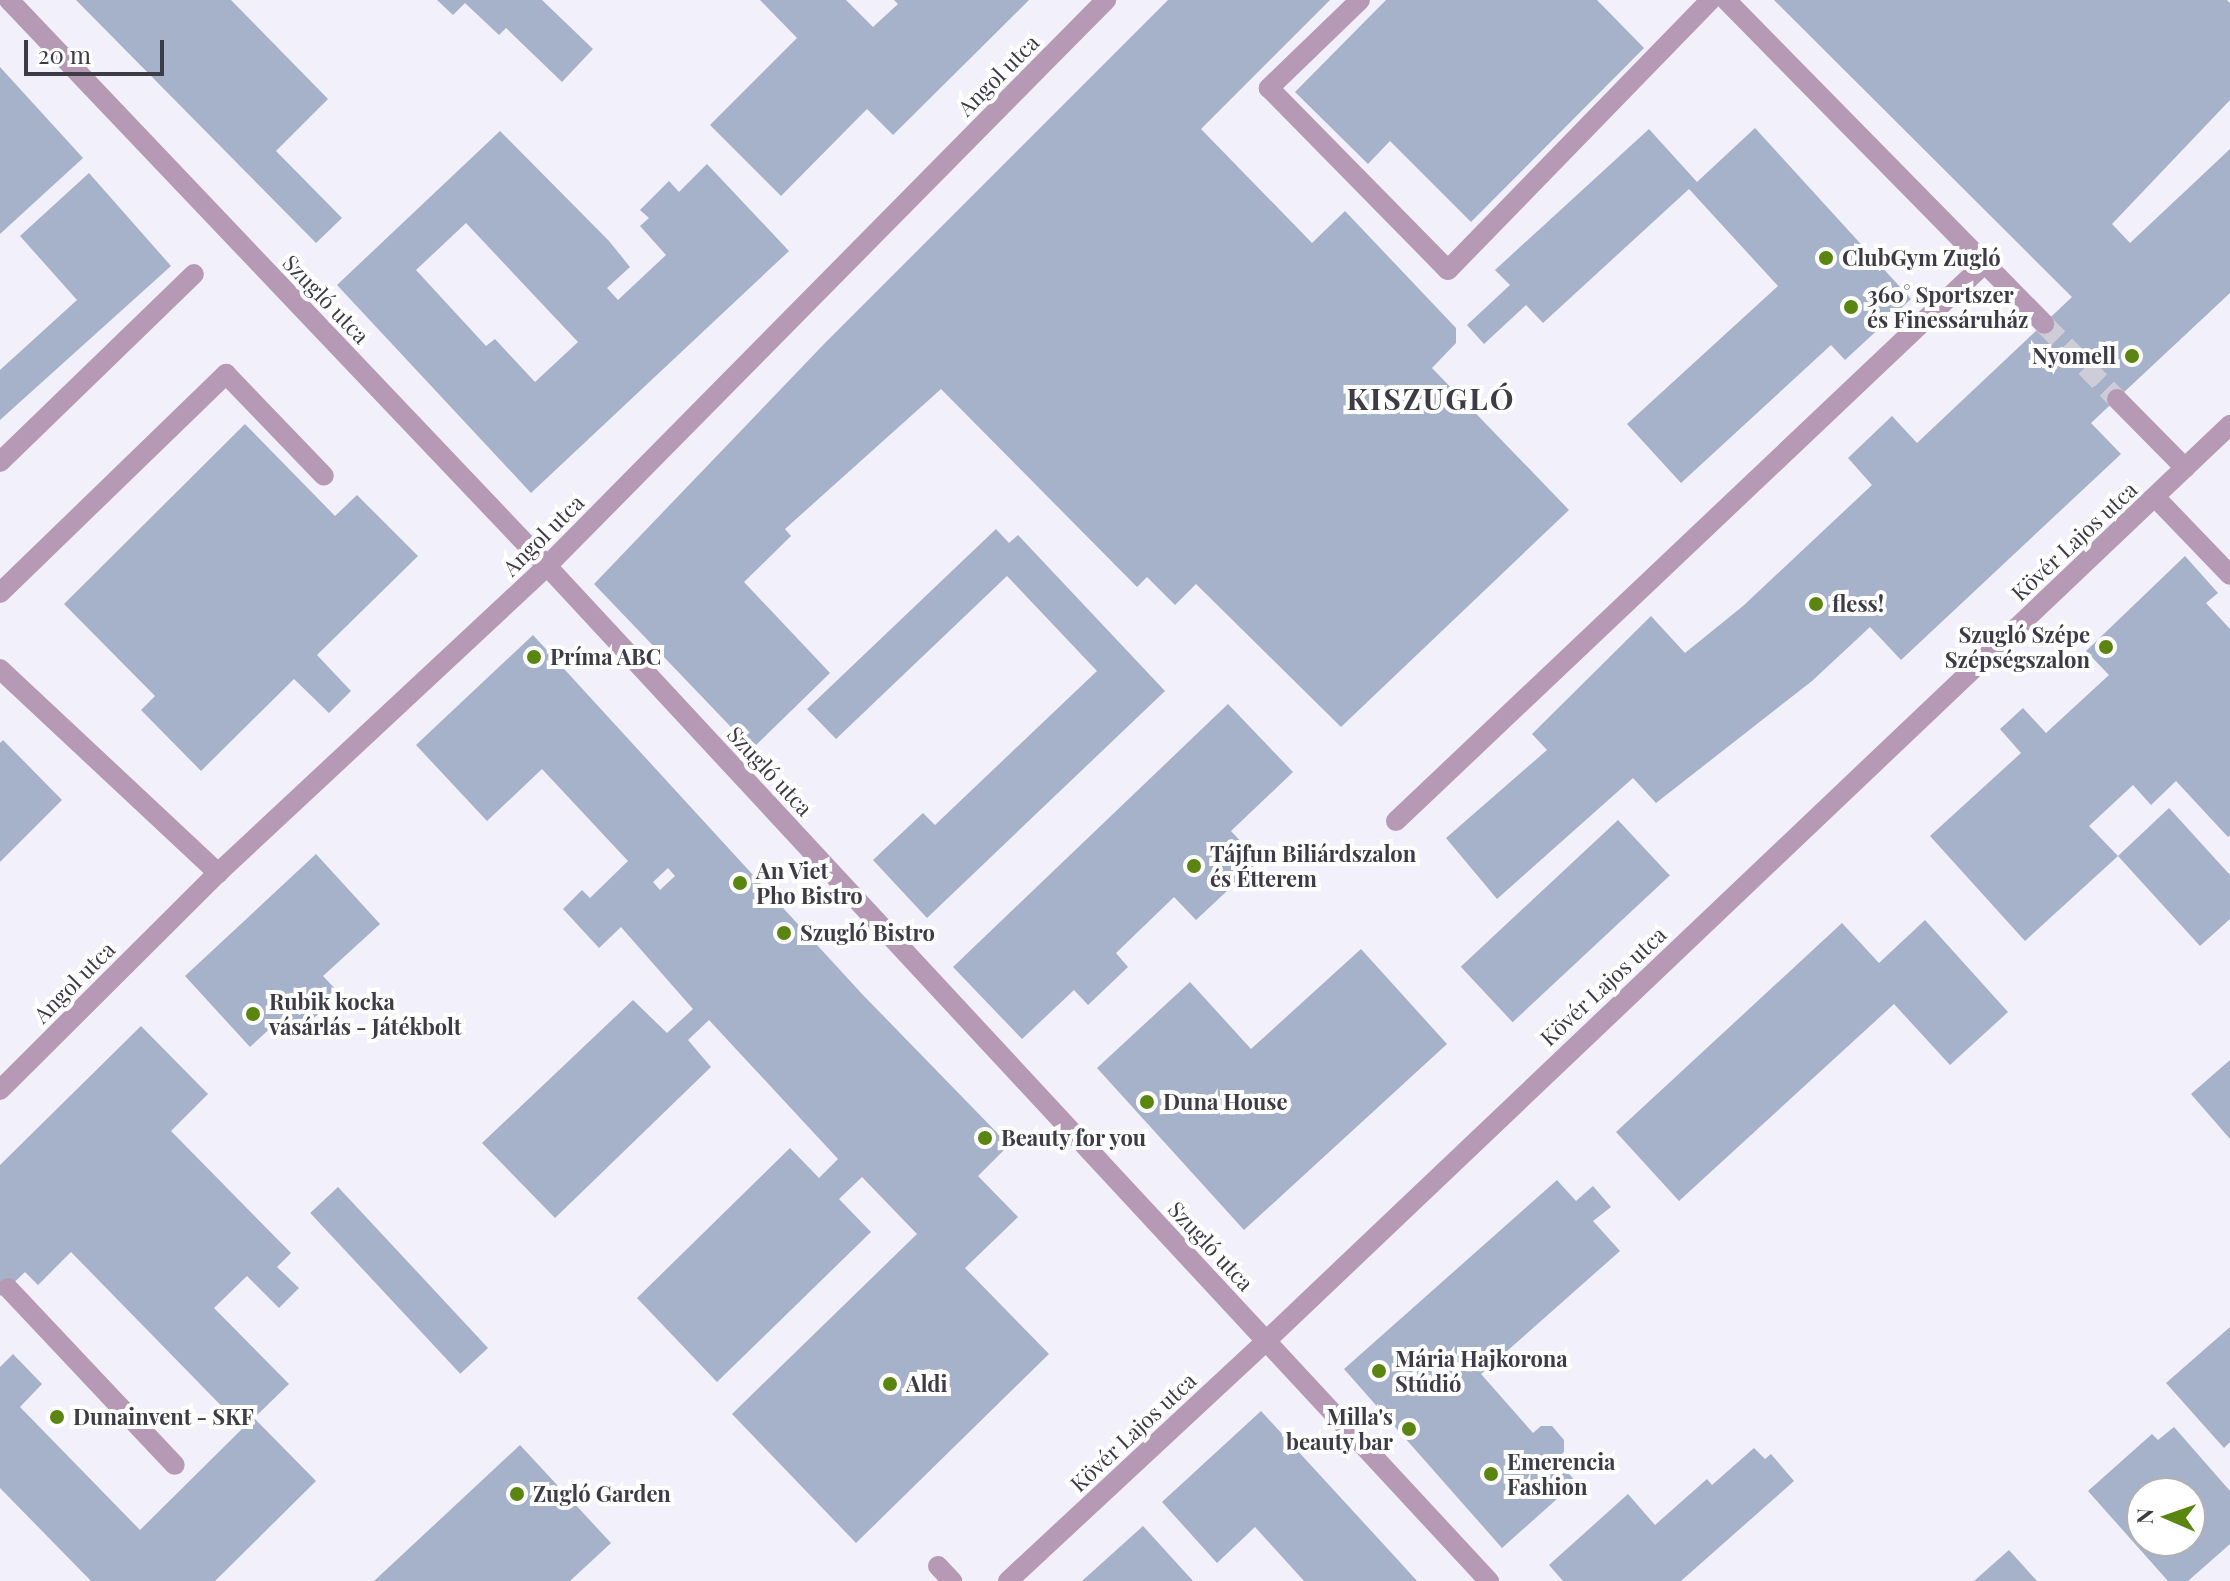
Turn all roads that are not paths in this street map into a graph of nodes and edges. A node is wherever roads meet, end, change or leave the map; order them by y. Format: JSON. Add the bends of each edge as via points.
{"nodes":[{"id":1,"x":9,"y":0,"type":"edge"},
{"id":2,"x":1106,"y":0,"type":"edge"},
{"id":3,"x":1360,"y":0,"type":"edge"},
{"id":4,"x":1711,"y":0,"type":"edge"},
{"id":5,"x":1726,"y":0,"type":"edge"},
{"id":6,"x":1984,"y":264,"type":"junction"},
{"id":7,"x":194,"y":274,"type":"dead end"},
{"id":8,"x":2044,"y":324,"type":"tunnel mouth"},
{"id":9,"x":2117,"y":399,"type":"tunnel mouth"},
{"id":10,"x":2230,"y":425,"type":"edge"},
{"id":11,"x":0,"y":462,"type":"edge"},
{"id":12,"x":2185,"y":468,"type":"junction"},
{"id":13,"x":324,"y":476,"type":"dead end"},
{"id":14,"x":2155,"y":497,"type":"junction"},
{"id":15,"x":547,"y":566,"type":"junction"},
{"id":16,"x":2230,"y":575,"type":"edge"},
{"id":17,"x":0,"y":593,"type":"edge"},
{"id":18,"x":0,"y":669,"type":"edge"},
{"id":19,"x":1396,"y":821,"type":"dead end"},
{"id":20,"x":218,"y":873,"type":"junction"},
{"id":21,"x":0,"y":1090,"type":"edge"},
{"id":22,"x":8,"y":1288,"type":"dead end"},
{"id":23,"x":1266,"y":1341,"type":"junction"},
{"id":24,"x":175,"y":1465,"type":"dead end"},
{"id":25,"x":1008,"y":1581,"type":"edge"},
{"id":26,"x":1489,"y":1581,"type":"edge"}],
"edges":[{"from":1,"to":15,"type":"street","name":"Szugló utca"},
{"from":2,"to":15,"type":"street","name":"Angol utca"},
{"from":3,"to":4,"type":"street","via":[[1269,88],[1448,270]]},
{"from":5,"to":6,"type":"street"},
{"from":6,"to":8,"type":"street"},
{"from":6,"to":19,"type":"street"},
{"from":7,"to":11,"type":"street"},
{"from":9,"to":12,"type":"street"},
{"from":10,"to":12,"type":"street","name":"Kövér Lajos utca"},
{"from":12,"to":14,"type":"street","name":"Kövér Lajos utca"},
{"from":13,"to":17,"type":"street","via":[[226,374]]},
{"from":14,"to":16,"type":"street"},
{"from":14,"to":23,"type":"street","name":"Kövér Lajos utca"},
{"from":15,"to":20,"type":"street","name":"Angol utca"},
{"from":15,"to":23,"type":"street","name":"Szugló utca"},
{"from":18,"to":20,"type":"street"},
{"from":20,"to":21,"type":"street","name":"Angol utca"},
{"from":22,"to":24,"type":"street"},
{"from":23,"to":25,"type":"street","name":"Kövér Lajos utca"},
{"from":23,"to":26,"type":"street","name":"Szugló utca"}]}
